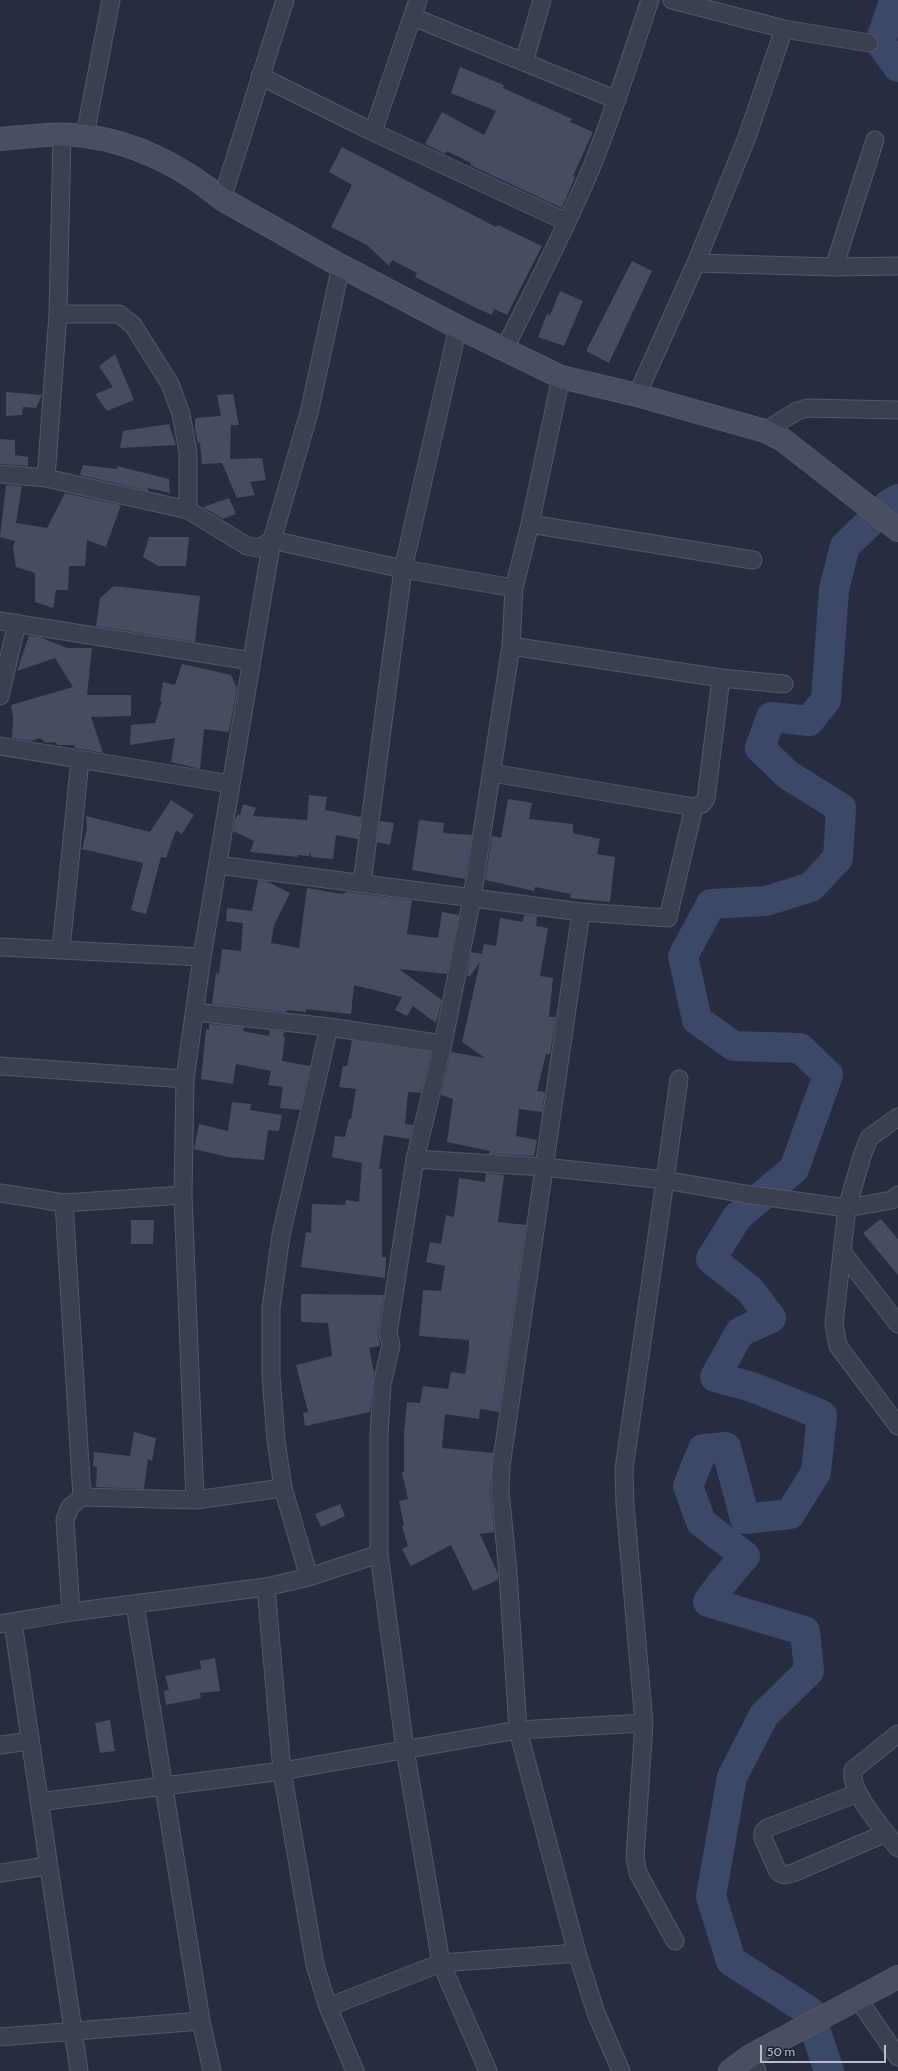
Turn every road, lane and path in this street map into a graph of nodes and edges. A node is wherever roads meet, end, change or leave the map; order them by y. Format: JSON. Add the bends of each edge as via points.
{"nodes":[{"id":1,"x":111,"y":0,"type":"edge"},
{"id":2,"x":285,"y":0,"type":"edge"},
{"id":3,"x":418,"y":0,"type":"edge"},
{"id":4,"x":542,"y":0,"type":"edge"},
{"id":5,"x":650,"y":0,"type":"edge"},
{"id":6,"x":672,"y":0,"type":"edge"},
{"id":7,"x":413,"y":17,"type":"junction"},
{"id":8,"x":784,"y":29,"type":"junction"},
{"id":9,"x":869,"y":43,"type":"dead end"},
{"id":10,"x":524,"y":62,"type":"junction"},
{"id":11,"x":260,"y":76,"type":"junction"},
{"id":12,"x":617,"y":100,"type":"junction"},
{"id":13,"x":373,"y":132,"type":"junction"},
{"id":14,"x":85,"y":135,"type":"junction"},
{"id":15,"x":62,"y":136,"type":"junction"},
{"id":16,"x":0,"y":138,"type":"edge"},
{"id":17,"x":875,"y":140,"type":"dead end"},
{"id":18,"x":222,"y":199,"type":"junction"},
{"id":19,"x":567,"y":222,"type":"junction"},
{"id":20,"x":696,"y":263,"type":"junction"},
{"id":21,"x":341,"y":266,"type":"junction"},
{"id":22,"x":898,"y":266,"type":"edge"},
{"id":23,"x":834,"y":267,"type":"junction"},
{"id":24,"x":58,"y":314,"type":"junction"},
{"id":25,"x":458,"y":327,"type":"junction"},
{"id":26,"x":504,"y":350,"type":"junction"},
{"id":27,"x":561,"y":377,"type":"junction"},
{"id":28,"x":637,"y":395,"type":"junction"},
{"id":29,"x":898,"y":410,"type":"edge"},
{"id":30,"x":765,"y":431,"type":"junction"},
{"id":31,"x":0,"y":474,"type":"edge"},
{"id":32,"x":46,"y":478,"type":"junction"},
{"id":33,"x":188,"y":510,"type":"junction"},
{"id":34,"x":530,"y":524,"type":"junction"},
{"id":35,"x":896,"y":528,"type":"edge"},
{"id":36,"x":272,"y":540,"type":"junction"},
{"id":37,"x":753,"y":560,"type":"dead end"},
{"id":38,"x":403,"y":568,"type":"junction"},
{"id":39,"x":514,"y":588,"type":"junction"},
{"id":40,"x":0,"y":621,"type":"edge"},
{"id":41,"x":17,"y":623,"type":"junction"},
{"id":42,"x":511,"y":646,"type":"junction"},
{"id":43,"x":251,"y":661,"type":"junction"},
{"id":44,"x":721,"y":678,"type":"junction"},
{"id":45,"x":784,"y":684,"type":"dead end"},
{"id":46,"x":0,"y":696,"type":"edge"},
{"id":47,"x":0,"y":746,"type":"edge"},
{"id":48,"x":80,"y":760,"type":"junction"},
{"id":49,"x":492,"y":773,"type":"junction"},
{"id":50,"x":230,"y":784,"type":"junction"},
{"id":51,"x":694,"y":807,"type":"junction"},
{"id":52,"x":218,"y":865,"type":"junction"},
{"id":53,"x":362,"y":883,"type":"junction"},
{"id":54,"x":472,"y":898,"type":"junction"},
{"id":55,"x":581,"y":912,"type":"junction"},
{"id":56,"x":0,"y":947,"type":"edge"},
{"id":57,"x":61,"y":949,"type":"junction"},
{"id":58,"x":202,"y":957,"type":"junction"},
{"id":59,"x":195,"y":1012,"type":"junction"},
{"id":60,"x":328,"y":1027,"type":"junction"},
{"id":61,"x":443,"y":1044,"type":"junction"},
{"id":62,"x":0,"y":1066,"type":"edge"},
{"id":63,"x":185,"y":1079,"type":"junction"},
{"id":64,"x":679,"y":1079,"type":"dead end"},
{"id":65,"x":898,"y":1117,"type":"edge"},
{"id":66,"x":415,"y":1159,"type":"junction"},
{"id":67,"x":544,"y":1167,"type":"junction"},
{"id":68,"x":665,"y":1180,"type":"junction"},
{"id":69,"x":0,"y":1193,"type":"edge"},
{"id":70,"x":183,"y":1195,"type":"junction"},
{"id":71,"x":896,"y":1202,"type":"edge"},
{"id":72,"x":64,"y":1203,"type":"junction"},
{"id":73,"x":847,"y":1208,"type":"junction"},
{"id":74,"x":843,"y":1253,"type":"junction"},
{"id":75,"x":898,"y":1324,"type":"edge"},
{"id":76,"x":895,"y":1416,"type":"edge"},
{"id":77,"x":283,"y":1488,"type":"junction"},
{"id":78,"x":82,"y":1497,"type":"junction"},
{"id":79,"x":195,"y":1500,"type":"junction"},
{"id":80,"x":379,"y":1554,"type":"junction"},
{"id":81,"x":309,"y":1577,"type":"junction"},
{"id":82,"x":266,"y":1587,"type":"junction"},
{"id":83,"x":136,"y":1605,"type":"junction"},
{"id":84,"x":71,"y":1612,"type":"junction"},
{"id":85,"x":6,"y":1624,"type":"edge"},
{"id":86,"x":644,"y":1723,"type":"junction"},
{"id":87,"x":518,"y":1730,"type":"junction"},
{"id":88,"x":898,"y":1734,"type":"edge"},
{"id":89,"x":29,"y":1741,"type":"junction"},
{"id":90,"x":0,"y":1746,"type":"edge"},
{"id":91,"x":405,"y":1749,"type":"junction"},
{"id":92,"x":282,"y":1771,"type":"junction"},
{"id":93,"x":164,"y":1787,"type":"junction"},
{"id":94,"x":858,"y":1793,"type":"junction"},
{"id":95,"x":39,"y":1802,"type":"junction"},
{"id":96,"x":886,"y":1833,"type":"junction"},
{"id":97,"x":898,"y":1848,"type":"edge"},
{"id":98,"x":47,"y":1866,"type":"junction"},
{"id":99,"x":0,"y":1873,"type":"edge"},
{"id":100,"x":675,"y":1941,"type":"dead end"},
{"id":101,"x":577,"y":1953,"type":"junction"},
{"id":102,"x":441,"y":1963,"type":"junction"},
{"id":103,"x":898,"y":1977,"type":"edge"},
{"id":104,"x":858,"y":1998,"type":"junction"},
{"id":105,"x":328,"y":2007,"type":"junction"},
{"id":106,"x":201,"y":2021,"type":"junction"},
{"id":107,"x":73,"y":2032,"type":"junction"},
{"id":108,"x":0,"y":2037,"type":"edge"},
{"id":109,"x":898,"y":2056,"type":"edge"},
{"id":110,"x":753,"y":2063,"type":"edge"},
{"id":111,"x":79,"y":2071,"type":"edge"},
{"id":112,"x":212,"y":2071,"type":"edge"},
{"id":113,"x":355,"y":2071,"type":"edge"},
{"id":114,"x":488,"y":2071,"type":"edge"},
{"id":115,"x":621,"y":2071,"type":"edge"},
{"id":116,"x":730,"y":2071,"type":"edge"}],
"edges":[{"from":1,"to":14,"type":"street"},
{"from":2,"to":11,"type":"street"},
{"from":3,"to":7,"type":"street"},
{"from":4,"to":10,"type":"street"},
{"from":5,"to":12,"type":"street"},
{"from":6,"to":8,"type":"street"},
{"from":7,"to":10,"type":"street"},
{"from":7,"to":13,"type":"street"},
{"from":8,"to":9,"type":"street"},
{"from":8,"to":20,"type":"street","via":[[747,137]]},
{"from":10,"to":12,"type":"street"},
{"from":11,"to":13,"type":"street"},
{"from":11,"to":18,"type":"street"},
{"from":12,"to":19,"type":"street"},
{"from":13,"to":19,"type":"street"},
{"from":14,"to":15,"type":"street"},
{"from":14,"to":18,"type":"street","via":[[133,147],[165,161]]},
{"from":15,"to":16,"type":"street"},
{"from":15,"to":24,"type":"street"},
{"from":17,"to":23,"type":"street"},
{"from":18,"to":21,"type":"street"},
{"from":19,"to":26,"type":"street"},
{"from":20,"to":23,"type":"street"},
{"from":20,"to":28,"type":"street"},
{"from":21,"to":25,"type":"street"},
{"from":21,"to":36,"type":"street","via":[[309,413]]},
{"from":22,"to":23,"type":"street"},
{"from":24,"to":32,"type":"street"},
{"from":24,"to":33,"type":"street","via":[[119,314],[133,325],[170,384],[181,414],[188,452]]},
{"from":25,"to":26,"type":"street"},
{"from":25,"to":38,"type":"street"},
{"from":26,"to":27,"type":"street"},
{"from":27,"to":28,"type":"street"},
{"from":27,"to":34,"type":"street"},
{"from":28,"to":30,"type":"street"},
{"from":29,"to":30,"type":"street","via":[[807,408],[797,411]]},
{"from":30,"to":35,"type":"street","via":[[783,440]]},
{"from":31,"to":32,"type":"street"},
{"from":32,"to":33,"type":"street"},
{"from":33,"to":36,"type":"street","via":[[247,546],[259,548]]},
{"from":34,"to":37,"type":"street"},
{"from":34,"to":39,"type":"street"},
{"from":36,"to":38,"type":"street"},
{"from":36,"to":43,"type":"street"},
{"from":38,"to":39,"type":"street"},
{"from":38,"to":53,"type":"street"},
{"from":39,"to":42,"type":"street"},
{"from":40,"to":41,"type":"street"},
{"from":41,"to":43,"type":"street"},
{"from":41,"to":46,"type":"street"},
{"from":42,"to":44,"type":"street"},
{"from":42,"to":49,"type":"street"},
{"from":43,"to":50,"type":"street"},
{"from":44,"to":45,"type":"street"},
{"from":44,"to":51,"type":"street","via":[[706,799]]},
{"from":47,"to":48,"type":"street"},
{"from":48,"to":50,"type":"street"},
{"from":48,"to":57,"type":"street"},
{"from":49,"to":51,"type":"street"},
{"from":49,"to":54,"type":"street"},
{"from":50,"to":52,"type":"street"},
{"from":51,"to":55,"type":"street","via":[[668,918]]},
{"from":52,"to":53,"type":"street"},
{"from":52,"to":58,"type":"street"},
{"from":53,"to":54,"type":"street"},
{"from":54,"to":55,"type":"street"},
{"from":54,"to":61,"type":"street"},
{"from":55,"to":67,"type":"street"},
{"from":56,"to":57,"type":"street"},
{"from":57,"to":58,"type":"street"},
{"from":58,"to":59,"type":"street"},
{"from":59,"to":60,"type":"street"},
{"from":59,"to":63,"type":"street"},
{"from":60,"to":61,"type":"street"},
{"from":60,"to":77,"type":"street","via":[[281,1236],[271,1308],[271,1376]]},
{"from":61,"to":66,"type":"street"},
{"from":62,"to":63,"type":"street"},
{"from":63,"to":70,"type":"street"},
{"from":64,"to":68,"type":"street"},
{"from":65,"to":73,"type":"street","via":[[869,1138]]},
{"from":66,"to":67,"type":"street"},
{"from":66,"to":80,"type":"street","via":[[388,1333],[391,1345],[382,1384],[379,1436]]},
{"from":67,"to":68,"type":"street"},
{"from":67,"to":87,"type":"street","via":[[500,1484]]},
{"from":68,"to":73,"type":"street"},
{"from":68,"to":86,"type":"street","via":[[624,1469]]},
{"from":69,"to":72,"type":"street"},
{"from":70,"to":72,"type":"street"},
{"from":70,"to":79,"type":"street"},
{"from":71,"to":73,"type":"street"},
{"from":72,"to":78,"type":"street"},
{"from":73,"to":74,"type":"street"},
{"from":74,"to":75,"type":"street"},
{"from":74,"to":76,"type":"street","via":[[834,1324],[838,1346]]},
{"from":77,"to":79,"type":"street"},
{"from":77,"to":81,"type":"street"},
{"from":78,"to":79,"type":"street"},
{"from":78,"to":84,"type":"street","via":[[70,1507],[65,1520]]},
{"from":80,"to":81,"type":"street"},
{"from":80,"to":91,"type":"street"},
{"from":81,"to":82,"type":"street"},
{"from":82,"to":83,"type":"street"},
{"from":82,"to":92,"type":"street"},
{"from":83,"to":84,"type":"street"},
{"from":83,"to":93,"type":"street"},
{"from":84,"to":85,"type":"street"},
{"from":85,"to":89,"type":"street"},
{"from":86,"to":87,"type":"street"},
{"from":86,"to":100,"type":"street","via":[[635,1858],[638,1873]]},
{"from":87,"to":91,"type":"street"},
{"from":87,"to":101,"type":"street"},
{"from":88,"to":94,"type":"street","via":[[853,1770],[852,1775]]},
{"from":89,"to":90,"type":"street"},
{"from":89,"to":95,"type":"street"},
{"from":91,"to":92,"type":"street"},
{"from":91,"to":102,"type":"street"},
{"from":92,"to":93,"type":"street"},
{"from":92,"to":105,"type":"street","via":[[315,1965]]},
{"from":93,"to":95,"type":"street"},
{"from":93,"to":106,"type":"street"},
{"from":94,"to":96,"type":"street"},
{"from":94,"to":96,"type":"street","via":[[767,1828],[763,1832],[763,1838],[778,1872],[784,1875],[793,1873]]},
{"from":95,"to":98,"type":"street"},
{"from":96,"to":97,"type":"street"},
{"from":98,"to":99,"type":"street"},
{"from":98,"to":107,"type":"street"},
{"from":101,"to":102,"type":"street"},
{"from":101,"to":115,"type":"street","via":[[596,2013]]},
{"from":102,"to":105,"type":"street"},
{"from":102,"to":114,"type":"street"},
{"from":103,"to":104,"type":"street"},
{"from":104,"to":109,"type":"street"},
{"from":104,"to":110,"type":"street","via":[[798,2030]]},
{"from":105,"to":113,"type":"street"},
{"from":106,"to":107,"type":"street"},
{"from":106,"to":112,"type":"street"},
{"from":107,"to":108,"type":"street"},
{"from":107,"to":111,"type":"street"},
{"from":110,"to":116,"type":"street"}]}
